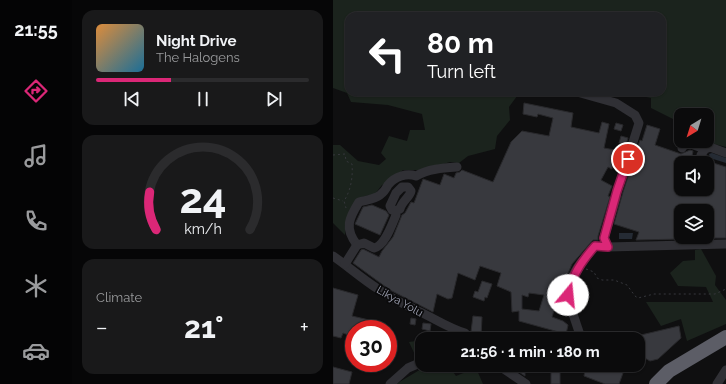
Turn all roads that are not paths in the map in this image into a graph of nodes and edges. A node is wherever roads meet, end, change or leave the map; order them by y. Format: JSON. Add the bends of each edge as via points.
{"nodes":[{"id":1,"x":591,"y":96,"type":"edge"},
{"id":2,"x":697,"y":148,"type":"edge"},
{"id":3,"x":709,"y":148,"type":"edge"},
{"id":4,"x":713,"y":148,"type":"edge"},
{"id":5,"x":726,"y":153,"type":"edge"},
{"id":6,"x":457,"y":166,"type":"dead end"},
{"id":7,"x":395,"y":211,"type":"dead end"},
{"id":8,"x":726,"y":244,"type":"edge"},
{"id":9,"x":357,"y":245,"type":"junction"},
{"id":10,"x":608,"y":247,"type":"junction"},
{"id":11,"x":333,"y":256,"type":"edge"},
{"id":12,"x":345,"y":264,"type":"junction"},
{"id":13,"x":462,"y":332,"type":"edge"},
{"id":14,"x":579,"y":332,"type":"edge"},
{"id":15,"x":726,"y":338,"type":"edge"},
{"id":16,"x":415,"y":365,"type":"edge"},
{"id":17,"x":726,"y":370,"type":"edge"},
{"id":18,"x":508,"y":372,"type":"edge"},
{"id":19,"x":390,"y":384,"type":"edge"},
{"id":20,"x":526,"y":384,"type":"edge"},
{"id":21,"x":656,"y":384,"type":"edge"},
{"id":22,"x":717,"y":384,"type":"edge"}],
"edges":[{"from":1,"to":10,"type":"street","via":[[616,103],[635,115],[639,123],[604,238]]},
{"from":2,"to":3,"type":"street","via":[[703,152]]},
{"from":4,"to":5,"type":"street"},
{"from":6,"to":9,"type":"street","via":[[436,169],[417,176],[401,176],[389,184],[379,196],[359,202],[351,215],[349,226]]},
{"from":7,"to":9,"type":"street","via":[[396,215],[378,247],[364,243]]},
{"from":8,"to":10,"type":"street"},
{"from":9,"to":12,"type":"street"},
{"from":10,"to":14,"type":"street","via":[[595,246],[581,262],[570,282],[568,295]]},
{"from":11,"to":12,"type":"street","name":"Likya Yolu"},
{"from":12,"to":13,"type":"street","name":"Likya Yolu","via":[[379,290],[406,306]]},
{"from":15,"to":21,"type":"highway","via":[[669,371]]},
{"from":16,"to":19,"type":"street"},
{"from":17,"to":22,"type":"street"},
{"from":18,"to":20,"type":"street"}]}
